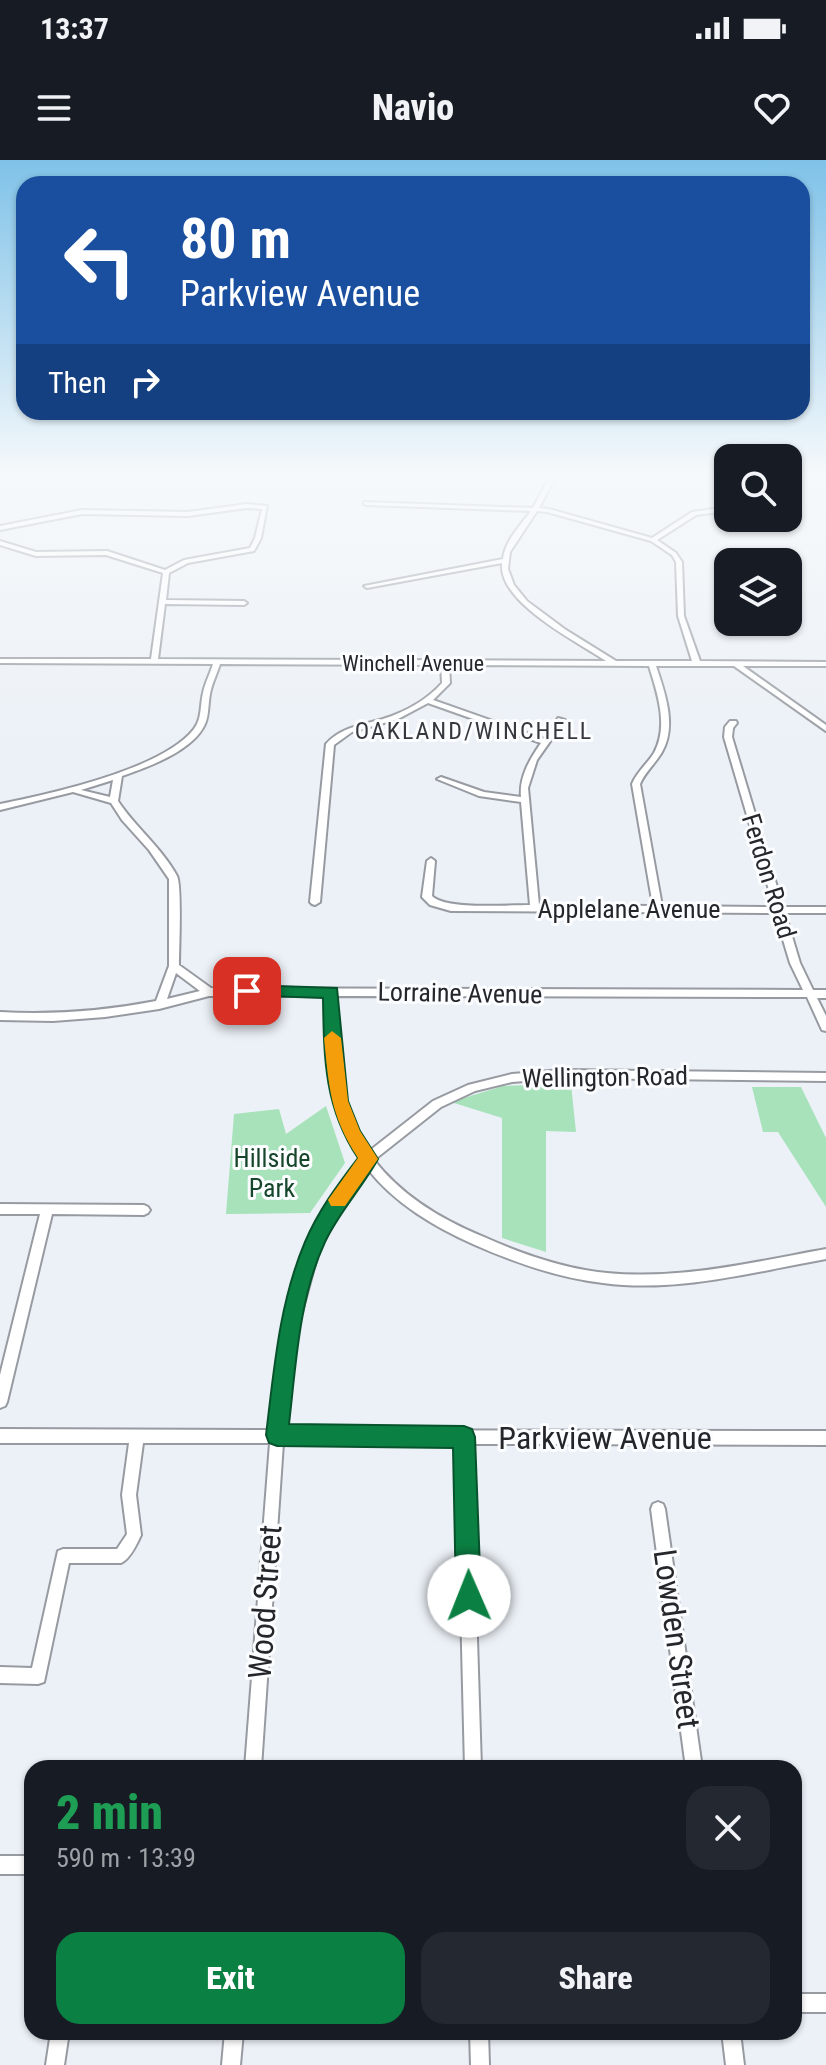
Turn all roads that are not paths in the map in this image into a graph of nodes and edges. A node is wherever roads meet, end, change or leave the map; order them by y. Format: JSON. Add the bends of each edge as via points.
{"nodes":[{"id":1,"x":150,"y":567,"type":"edge"},
{"id":2,"x":175,"y":567,"type":"edge"},
{"id":3,"x":472,"y":567,"type":"edge"},
{"id":4,"x":505,"y":567,"type":"edge"},
{"id":5,"x":679,"y":567,"type":"edge"},
{"id":6,"x":166,"y":572,"type":"junction"},
{"id":7,"x":367,"y":586,"type":"dead end"},
{"id":8,"x":163,"y":602,"type":"junction"},
{"id":9,"x":244,"y":603,"type":"dead end"},
{"id":10,"x":0,"y":661,"type":"edge"},
{"id":11,"x":154,"y":662,"type":"junction"},
{"id":12,"x":217,"y":662,"type":"junction"},
{"id":13,"x":445,"y":663,"type":"junction"},
{"id":14,"x":616,"y":664,"type":"junction"},
{"id":15,"x":652,"y":664,"type":"junction"},
{"id":16,"x":697,"y":664,"type":"junction"},
{"id":17,"x":736,"y":664,"type":"junction"},
{"id":18,"x":826,"y":664,"type":"edge"},
{"id":19,"x":427,"y":700,"type":"junction"},
{"id":20,"x":561,"y":720,"type":"dead end"},
{"id":21,"x":733,"y":723,"type":"dead end"},
{"id":22,"x":826,"y":729,"type":"edge"},
{"id":23,"x":544,"y":742,"type":"junction"},
{"id":24,"x":118,"y":776,"type":"junction"},
{"id":25,"x":441,"y":779,"type":"dead end"},
{"id":26,"x":71,"y":790,"type":"junction"},
{"id":27,"x":525,"y":800,"type":"junction"},
{"id":28,"x":114,"y":801,"type":"junction"},
{"id":29,"x":0,"y":807,"type":"edge"},
{"id":30,"x":431,"y":861,"type":"dead end"},
{"id":31,"x":315,"y":902,"type":"dead end"},
{"id":32,"x":535,"y":908,"type":"junction"},
{"id":33,"x":658,"y":909,"type":"junction"},
{"id":34,"x":779,"y":910,"type":"junction"},
{"id":35,"x":826,"y":910,"type":"edge"},
{"id":36,"x":174,"y":966,"type":"junction"},
{"id":37,"x":209,"y":992,"type":"junction"},
{"id":38,"x":331,"y":992,"type":"junction"},
{"id":39,"x":809,"y":994,"type":"junction"},
{"id":40,"x":826,"y":994,"type":"edge"},
{"id":41,"x":159,"y":1005,"type":"junction"},
{"id":42,"x":0,"y":1016,"type":"edge"},
{"id":43,"x":826,"y":1027,"type":"edge"},
{"id":44,"x":826,"y":1077,"type":"edge"},
{"id":45,"x":368,"y":1159,"type":"junction"},
{"id":46,"x":0,"y":1209,"type":"edge"},
{"id":47,"x":47,"y":1209,"type":"junction"},
{"id":48,"x":144,"y":1210,"type":"dead end"},
{"id":49,"x":826,"y":1254,"type":"edge"},
{"id":50,"x":0,"y":1402,"type":"edge"},
{"id":51,"x":277,"y":1435,"type":"junction"},
{"id":52,"x":0,"y":1436,"type":"edge"},
{"id":53,"x":137,"y":1436,"type":"junction"},
{"id":54,"x":464,"y":1437,"type":"junction"},
{"id":55,"x":826,"y":1438,"type":"edge"},
{"id":56,"x":658,"y":1509,"type":"dead end"},
{"id":57,"x":0,"y":1675,"type":"edge"},
{"id":58,"x":254,"y":1760,"type":"edge"},
{"id":59,"x":473,"y":1760,"type":"edge"},
{"id":60,"x":693,"y":1760,"type":"edge"},
{"id":61,"x":0,"y":1865,"type":"edge"},
{"id":62,"x":24,"y":1865,"type":"edge"},
{"id":63,"x":802,"y":2003,"type":"edge"},
{"id":64,"x":826,"y":2003,"type":"edge"},
{"id":65,"x":59,"y":2040,"type":"edge"},
{"id":66,"x":233,"y":2040,"type":"edge"},
{"id":67,"x":479,"y":2040,"type":"edge"},
{"id":68,"x":732,"y":2040,"type":"edge"},
{"id":69,"x":55,"y":2065,"type":"edge"},
{"id":70,"x":231,"y":2065,"type":"edge"},
{"id":71,"x":480,"y":2065,"type":"edge"},
{"id":72,"x":735,"y":2065,"type":"edge"}],
"edges":[{"from":1,"to":6,"type":"street"},
{"from":2,"to":6,"type":"street"},
{"from":3,"to":7,"type":"street"},
{"from":4,"to":14,"type":"street","via":[[509,583],[542,617]]},
{"from":5,"to":16,"type":"street","via":[[681,616]]},
{"from":6,"to":8,"type":"street"},
{"from":8,"to":9,"type":"street"},
{"from":8,"to":11,"type":"street"},
{"from":10,"to":11,"type":"street","name":"Winchell Avenue"},
{"from":11,"to":12,"type":"street","name":"Winchell Avenue"},
{"from":12,"to":13,"type":"street","name":"Winchell Avenue"},
{"from":12,"to":24,"type":"street","via":[[197,732]]},
{"from":13,"to":14,"type":"street","name":"Winchell Avenue"},
{"from":13,"to":19,"type":"street","via":[[446,683]]},
{"from":14,"to":15,"type":"street","name":"Winchell Avenue"},
{"from":15,"to":16,"type":"street","name":"Winchell Avenue"},
{"from":15,"to":33,"type":"street","via":[[665,727],[656,754],[638,776],[637,794]]},
{"from":16,"to":17,"type":"street","name":"Winchell Avenue"},
{"from":17,"to":18,"type":"street","name":"Winchell Avenue"},
{"from":17,"to":22,"type":"street"},
{"from":19,"to":23,"type":"street"},
{"from":19,"to":31,"type":"street","via":[[393,718],[346,731],[330,744]]},
{"from":20,"to":23,"type":"street"},
{"from":21,"to":34,"type":"street","name":"Ferdon Road","via":[[728,737]]},
{"from":23,"to":27,"type":"street","via":[[526,780]]},
{"from":24,"to":26,"type":"street"},
{"from":24,"to":28,"type":"street"},
{"from":25,"to":27,"type":"street","via":[[482,794]]},
{"from":26,"to":28,"type":"street"},
{"from":26,"to":29,"type":"street"},
{"from":27,"to":32,"type":"street"},
{"from":28,"to":36,"type":"street","via":[[174,879]]},
{"from":30,"to":32,"type":"street","name":"Applelane Avenue","via":[[425,892],[433,903],[451,908]]},
{"from":32,"to":33,"type":"street","name":"Applelane Avenue"},
{"from":33,"to":34,"type":"street","name":"Applelane Avenue"},
{"from":34,"to":35,"type":"street","name":"Applelane Avenue"},
{"from":34,"to":39,"type":"street","name":"Ferdon Road"},
{"from":36,"to":37,"type":"street"},
{"from":36,"to":41,"type":"street"},
{"from":37,"to":38,"type":"street","name":"Lorraine Avenue"},
{"from":37,"to":41,"type":"street","name":"Lorraine Avenue"},
{"from":38,"to":39,"type":"street","name":"Lorraine Avenue"},
{"from":38,"to":45,"type":"street","via":[[339,1101]]},
{"from":39,"to":40,"type":"street","name":"Lorraine Avenue"},
{"from":39,"to":43,"type":"street","name":"Ferdon Road"},
{"from":41,"to":42,"type":"street","name":"Lorraine Avenue","via":[[73,1017]]},
{"from":44,"to":45,"type":"street","name":"Wellington Road","via":[[512,1078],[437,1104]]},
{"from":45,"to":49,"type":"street","via":[[405,1198],[463,1233],[550,1267],[599,1279],[675,1279]]},
{"from":45,"to":51,"type":"street","name":"Wellington Road","via":[[339,1197],[304,1271],[288,1341]]},
{"from":46,"to":47,"type":"street"},
{"from":47,"to":48,"type":"street"},
{"from":47,"to":50,"type":"street"},
{"from":51,"to":53,"type":"street","name":"Parkview Avenue"},
{"from":51,"to":54,"type":"street","name":"Parkview Avenue"},
{"from":51,"to":58,"type":"street","name":"Wood Street"},
{"from":52,"to":53,"type":"street","name":"Parkview Avenue"},
{"from":53,"to":57,"type":"street","via":[[129,1495],[134,1535],[121,1556],[63,1556],[38,1676]]},
{"from":54,"to":55,"type":"street","name":"Parkview Avenue"},
{"from":54,"to":59,"type":"street"},
{"from":56,"to":60,"type":"street","name":"Lowden Street"},
{"from":61,"to":62,"type":"street"},
{"from":63,"to":64,"type":"street"},
{"from":65,"to":69,"type":"street"},
{"from":66,"to":70,"type":"street"},
{"from":67,"to":71,"type":"street"},
{"from":68,"to":72,"type":"street"}]}
